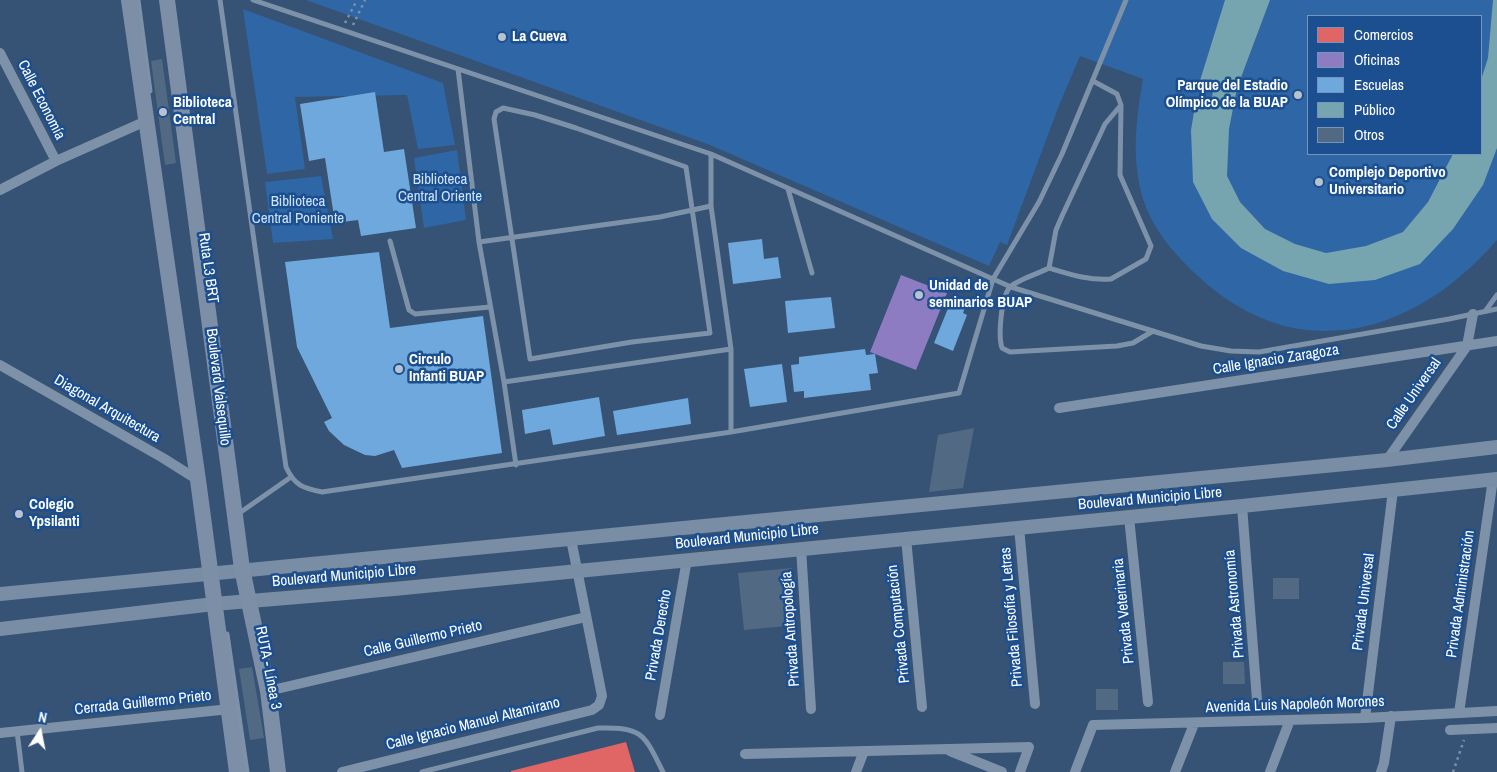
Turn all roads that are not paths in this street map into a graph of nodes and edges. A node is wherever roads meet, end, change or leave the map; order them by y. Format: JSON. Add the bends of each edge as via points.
{"nodes":[{"id":1,"x":128,"y":0,"type":"edge"},
{"id":2,"x":138,"y":0,"type":"edge"},
{"id":3,"x":160,"y":0,"type":"edge"},
{"id":4,"x":167,"y":0,"type":"edge"},
{"id":5,"x":220,"y":0,"type":"edge"},
{"id":6,"x":254,"y":0,"type":"edge"},
{"id":7,"x":1126,"y":0,"type":"edge"},
{"id":8,"x":162,"y":20,"type":"dead end"},
{"id":9,"x":0,"y":53,"type":"edge"},
{"id":10,"x":458,"y":69,"type":"junction"},
{"id":11,"x":1093,"y":82,"type":"junction"},
{"id":12,"x":152,"y":102,"type":"dead end"},
{"id":13,"x":1121,"y":105,"type":"junction"},
{"id":14,"x":146,"y":121,"type":"junction"},
{"id":15,"x":711,"y":154,"type":"junction"},
{"id":16,"x":56,"y":161,"type":"junction"},
{"id":17,"x":788,"y":189,"type":"junction"},
{"id":18,"x":0,"y":190,"type":"edge"},
{"id":19,"x":711,"y":206,"type":"junction"},
{"id":20,"x":693,"y":211,"type":"junction"},
{"id":21,"x":191,"y":234,"type":"dead end"},
{"id":22,"x":513,"y":237,"type":"junction"},
{"id":23,"x":170,"y":238,"type":"dead end"},
{"id":24,"x":390,"y":241,"type":"dead end"},
{"id":25,"x":479,"y":242,"type":"junction"},
{"id":26,"x":1049,"y":268,"type":"junction"},
{"id":27,"x":812,"y":273,"type":"dead end"},
{"id":28,"x":993,"y":279,"type":"junction"},
{"id":29,"x":1011,"y":286,"type":"junction"},
{"id":30,"x":1497,"y":295,"type":"edge"},
{"id":31,"x":490,"y":307,"type":"junction"},
{"id":32,"x":1497,"y":309,"type":"edge"},
{"id":33,"x":1485,"y":310,"type":"junction"},
{"id":34,"x":1473,"y":314,"type":"junction"},
{"id":35,"x":1154,"y":331,"type":"junction"},
{"id":36,"x":1497,"y":341,"type":"edge"},
{"id":37,"x":1467,"y":346,"type":"junction"},
{"id":38,"x":730,"y":349,"type":"junction"},
{"id":39,"x":0,"y":364,"type":"edge"},
{"id":40,"x":504,"y":382,"type":"junction"},
{"id":41,"x":1059,"y":408,"type":"dead end"},
{"id":42,"x":730,"y":432,"type":"junction"},
{"id":43,"x":1497,"y":447,"type":"edge"},
{"id":44,"x":1387,"y":460,"type":"junction"},
{"id":45,"x":516,"y":465,"type":"junction"},
{"id":46,"x":290,"y":477,"type":"junction"},
{"id":47,"x":1495,"y":479,"type":"edge"},
{"id":48,"x":198,"y":480,"type":"junction"},
{"id":49,"x":1393,"y":490,"type":"junction"},
{"id":50,"x":1242,"y":506,"type":"junction"},
{"id":51,"x":231,"y":514,"type":"junction"},
{"id":52,"x":1129,"y":517,"type":"junction"},
{"id":53,"x":1019,"y":527,"type":"junction"},
{"id":54,"x":906,"y":538,"type":"junction"},
{"id":55,"x":571,"y":539,"type":"junction"},
{"id":56,"x":801,"y":548,"type":"junction"},
{"id":57,"x":687,"y":559,"type":"junction"},
{"id":58,"x":237,"y":569,"type":"junction"},
{"id":59,"x":576,"y":570,"type":"junction"},
{"id":60,"x":213,"y":572,"type":"junction"},
{"id":61,"x":0,"y":594,"type":"edge"},
{"id":62,"x":244,"y":598,"type":"junction"},
{"id":63,"x":219,"y":607,"type":"junction"},
{"id":64,"x":586,"y":617,"type":"junction"},
{"id":65,"x":224,"y":623,"type":"dead end"},
{"id":66,"x":0,"y":629,"type":"edge"},
{"id":67,"x":268,"y":691,"type":"junction"},
{"id":68,"x":1257,"y":700,"type":"dead end"},
{"id":69,"x":1148,"y":702,"type":"dead end"},
{"id":70,"x":1036,"y":704,"type":"dead end"},
{"id":71,"x":922,"y":707,"type":"dead end"},
{"id":72,"x":230,"y":708,"type":"junction"},
{"id":73,"x":811,"y":709,"type":"dead end"},
{"id":74,"x":1497,"y":710,"type":"edge"},
{"id":75,"x":1459,"y":712,"type":"junction"},
{"id":76,"x":660,"y":716,"type":"dead end"},
{"id":77,"x":1391,"y":716,"type":"junction"},
{"id":78,"x":1365,"y":718,"type":"junction"},
{"id":79,"x":1290,"y":720,"type":"junction"},
{"id":80,"x":1194,"y":724,"type":"junction"},
{"id":81,"x":1497,"y":728,"type":"edge"},
{"id":82,"x":1450,"y":730,"type":"dead end"},
{"id":83,"x":17,"y":731,"type":"junction"},
{"id":84,"x":0,"y":733,"type":"edge"},
{"id":85,"x":266,"y":736,"type":"dead end"},
{"id":86,"x":945,"y":749,"type":"junction"},
{"id":87,"x":864,"y":751,"type":"junction"},
{"id":88,"x":745,"y":754,"type":"dead end"},
{"id":89,"x":370,"y":769,"type":"edge"},
{"id":90,"x":22,"y":772,"type":"edge"},
{"id":91,"x":237,"y":772,"type":"edge"},
{"id":92,"x":247,"y":772,"type":"edge"},
{"id":93,"x":278,"y":772,"type":"edge"},
{"id":94,"x":342,"y":772,"type":"edge"},
{"id":95,"x":422,"y":772,"type":"edge"},
{"id":96,"x":663,"y":772,"type":"edge"},
{"id":97,"x":856,"y":772,"type":"edge"},
{"id":98,"x":1002,"y":772,"type":"edge"},
{"id":99,"x":1020,"y":772,"type":"edge"},
{"id":100,"x":1075,"y":772,"type":"edge"},
{"id":101,"x":1175,"y":772,"type":"edge"},
{"id":102,"x":1270,"y":772,"type":"edge"},
{"id":103,"x":1381,"y":772,"type":"edge"}],
"edges":[{"from":1,"to":14,"type":"main road"},
{"from":2,"to":12,"type":"lane"},
{"from":3,"to":8,"type":"lane"},
{"from":4,"to":51,"type":"main road","name":"Boulevard Valsequillo"},
{"from":5,"to":46,"type":"lane","via":[[286,467]]},
{"from":6,"to":10,"type":"lane"},
{"from":7,"to":11,"type":"lane"},
{"from":9,"to":16,"type":"street","name":"Calle Economía"},
{"from":10,"to":15,"type":"lane"},
{"from":10,"to":25,"type":"lane"},
{"from":11,"to":13,"type":"lane","via":[[1117,94]]},
{"from":11,"to":28,"type":"lane","via":[[1039,202]]},
{"from":13,"to":26,"type":"lane","via":[[1105,124],[1062,216]]},
{"from":13,"to":26,"type":"lane","via":[[1120,175],[1151,246],[1146,258],[1112,279],[1082,277]]},
{"from":14,"to":16,"type":"street"},
{"from":14,"to":48,"type":"main road"},
{"from":15,"to":17,"type":"lane"},
{"from":15,"to":19,"type":"lane"},
{"from":16,"to":18,"type":"street"},
{"from":17,"to":27,"type":"lane"},
{"from":17,"to":28,"type":"lane"},
{"from":19,"to":20,"type":"lane"},
{"from":19,"to":38,"type":"lane"},
{"from":20,"to":22,"type":"lane"},
{"from":20,"to":22,"type":"lane","via":[[689,173],[682,164],[535,115],[503,108],[496,112],[494,119]]},
{"from":20,"to":22,"type":"lane","via":[[710,333],[530,359]]},
{"from":21,"to":51,"type":"lane","name":"Ruta L3 BRT"},
{"from":22,"to":25,"type":"lane"},
{"from":23,"to":60,"type":"lane"},
{"from":24,"to":31,"type":"lane","via":[[409,310],[415,314]]},
{"from":25,"to":31,"type":"lane"},
{"from":26,"to":29,"type":"lane"},
{"from":28,"to":29,"type":"lane"},
{"from":28,"to":42,"type":"lane","via":[[959,393]]},
{"from":29,"to":35,"type":"lane"},
{"from":29,"to":35,"type":"lane","via":[[1005,298],[999,339],[1002,348],[1010,352],[1117,346],[1133,343]]},
{"from":30,"to":33,"type":"lane"},
{"from":31,"to":40,"type":"lane"},
{"from":32,"to":33,"type":"lane"},
{"from":33,"to":34,"type":"lane"},
{"from":34,"to":35,"type":"lane","via":[[1259,352],[1221,350]]},
{"from":34,"to":37,"type":"street"},
{"from":36,"to":37,"type":"street","name":"Calle Ignacio Zaragoza"},
{"from":37,"to":41,"type":"street","name":"Calle Ignacio Zaragoza"},
{"from":37,"to":44,"type":"street","name":"Calle Universal"},
{"from":38,"to":40,"type":"lane"},
{"from":38,"to":42,"type":"lane"},
{"from":39,"to":48,"type":"street","name":"Diagonal Arquitectura"},
{"from":40,"to":45,"type":"lane"},
{"from":42,"to":45,"type":"lane"},
{"from":43,"to":44,"type":"main road","name":"Boulevard Municipio Libre"},
{"from":44,"to":55,"type":"main road","name":"Boulevard Municipio Libre"},
{"from":45,"to":46,"type":"lane","via":[[322,492],[302,488]]},
{"from":46,"to":51,"type":"lane","via":[[247,510]]},
{"from":47,"to":49,"type":"main road","name":"Boulevard Municipio Libre"},
{"from":47,"to":75,"type":"street","name":"Privada Administración"},
{"from":48,"to":60,"type":"main road"},
{"from":49,"to":50,"type":"main road","name":"Boulevard Municipio Libre"},
{"from":49,"to":78,"type":"street","name":"Privada Universal"},
{"from":50,"to":52,"type":"main road","name":"Boulevard Municipio Libre"},
{"from":50,"to":68,"type":"street","name":"Privada Astronomía"},
{"from":51,"to":58,"type":"main road","name":"Boulevard Valsequillo"},
{"from":52,"to":53,"type":"main road","name":"Boulevard Municipio Libre"},
{"from":52,"to":69,"type":"street","name":"Privada Veterinaria"},
{"from":53,"to":54,"type":"main road","name":"Boulevard Municipio Libre"},
{"from":53,"to":70,"type":"street","name":"Privada Filosofía y Letras"},
{"from":54,"to":56,"type":"main road","name":"Boulevard Municipio Libre"},
{"from":54,"to":71,"type":"street","name":"Privada Computación"},
{"from":55,"to":58,"type":"main road","name":"Boulevard Municipio Libre"},
{"from":55,"to":59,"type":"street"},
{"from":56,"to":57,"type":"main road","name":"Boulevard Municipio Libre"},
{"from":56,"to":73,"type":"street","name":"Privada Antropología"},
{"from":57,"to":59,"type":"main road","name":"Boulevard Municipio Libre"},
{"from":57,"to":76,"type":"street","name":"Privada Derecho"},
{"from":58,"to":60,"type":"main road","name":"Boulevard Municipio Libre"},
{"from":58,"to":62,"type":"main road","name":"Boulevard Valsequillo"},
{"from":59,"to":62,"type":"main road","name":"Boulevard Municipio Libre"},
{"from":59,"to":64,"type":"street"},
{"from":60,"to":61,"type":"main road","name":"Boulevard Municipio Libre"},
{"from":60,"to":63,"type":"main road"},
{"from":62,"to":63,"type":"main road","name":"Boulevard Municipio Libre"},
{"from":62,"to":67,"type":"main road","name":"Boulevard Valsequillo"},
{"from":62,"to":85,"type":"lane","name":"RUTA - Línea 3"},
{"from":63,"to":66,"type":"main road","name":"Boulevard Municipio Libre"},
{"from":63,"to":72,"type":"main road"},
{"from":64,"to":67,"type":"street","name":"Calle Guillermo Prieto"},
{"from":64,"to":89,"type":"street","name":"Calle Ignacio Manuel Altamirano","via":[[602,696],[600,705],[592,710]]},
{"from":65,"to":92,"type":"lane"},
{"from":67,"to":93,"type":"main road","name":"Boulevard Valsequillo"},
{"from":72,"to":83,"type":"street","name":"Cerrada Guillermo Prieto"},
{"from":72,"to":91,"type":"main road"},
{"from":74,"to":75,"type":"street","name":"Avenida Luis Napoleón Morones"},
{"from":75,"to":77,"type":"street","name":"Avenida Luis Napoleón Morones"},
{"from":77,"to":78,"type":"street","name":"Avenida Luis Napoleón Morones"},
{"from":77,"to":103,"type":"street"},
{"from":78,"to":79,"type":"street","name":"Avenida Luis Napoleón Morones"},
{"from":79,"to":80,"type":"street","name":"Avenida Luis Napoleón Morones"},
{"from":79,"to":102,"type":"street"},
{"from":80,"to":100,"type":"street","name":"Avenida Luis Napoleón Morones","via":[[1093,725]]},
{"from":80,"to":101,"type":"street"},
{"from":81,"to":82,"type":"street"},
{"from":83,"to":84,"type":"street","name":"Cerrada Guillermo Prieto"},
{"from":83,"to":90,"type":"lane"},
{"from":86,"to":87,"type":"street"},
{"from":86,"to":98,"type":"street"},
{"from":86,"to":99,"type":"street","via":[[1029,747]]},
{"from":87,"to":88,"type":"street"},
{"from":87,"to":97,"type":"street"},
{"from":89,"to":94,"type":"street","name":"Calle Ignacio Manuel Altamirano"},
{"from":95,"to":96,"type":"lane","via":[[598,728],[637,732],[647,740]]}]}
